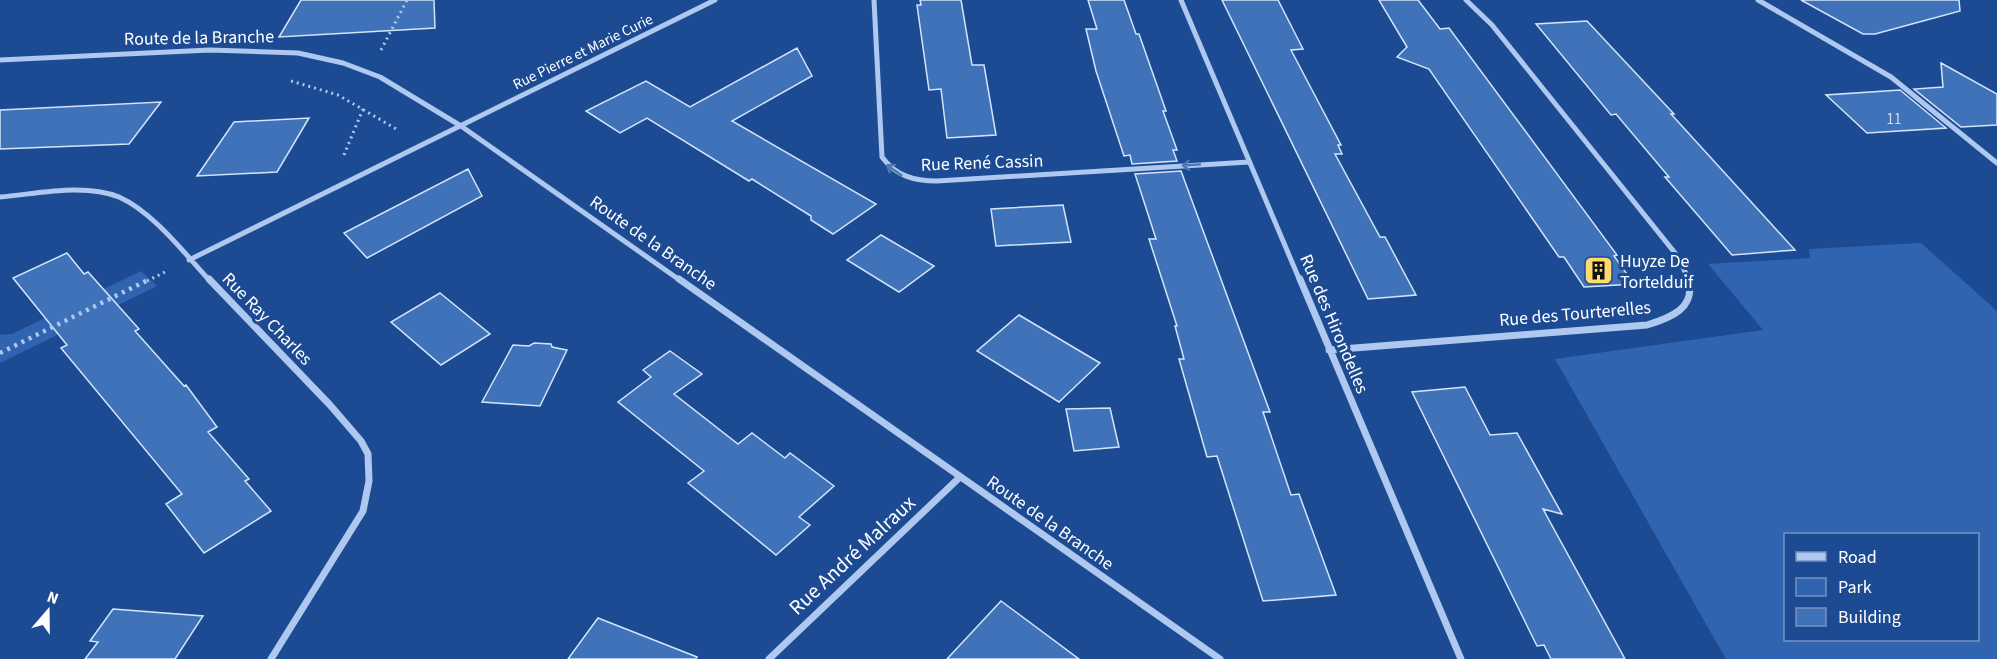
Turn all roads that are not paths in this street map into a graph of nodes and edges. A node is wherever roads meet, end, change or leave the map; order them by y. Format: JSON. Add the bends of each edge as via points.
{"nodes":[{"id":1,"x":715,"y":0,"type":"edge"},
{"id":2,"x":874,"y":0,"type":"edge"},
{"id":3,"x":1181,"y":0,"type":"edge"},
{"id":4,"x":1466,"y":0,"type":"edge"},
{"id":5,"x":1758,"y":0,"type":"edge"},
{"id":6,"x":0,"y":60,"type":"edge"},
{"id":7,"x":461,"y":126,"type":"junction"},
{"id":8,"x":1249,"y":162,"type":"junction"},
{"id":9,"x":1997,"y":163,"type":"edge"},
{"id":10,"x":0,"y":197,"type":"edge"},
{"id":11,"x":189,"y":260,"type":"junction"},
{"id":12,"x":1329,"y":350,"type":"junction"},
{"id":13,"x":960,"y":477,"type":"junction"},
{"id":14,"x":271,"y":659,"type":"edge"},
{"id":15,"x":769,"y":659,"type":"edge"},
{"id":16,"x":1220,"y":659,"type":"edge"},
{"id":17,"x":1461,"y":659,"type":"edge"}],
"edges":[{"from":1,"to":7,"type":"street","name":"Rue Pierre et Marie Curie"},
{"from":8,"to":2,"type":"street","name":"Rue René Cassin","one_way":true,"via":[[937,182],[908,178],[892,170],[882,157]]},
{"from":3,"to":8,"type":"street","name":"Rue des Hirondelles"},
{"from":4,"to":12,"type":"street","name":"Rue des Tourterelles","via":[[1492,25],[1679,258],[1690,286],[1686,304],[1673,318],[1647,325]]},
{"from":5,"to":9,"type":"street","via":[[1891,77]]},
{"from":6,"to":7,"type":"street","name":"Route de la Branche","via":[[298,52],[369,72]]},
{"from":7,"to":11,"type":"street","name":"Rue Ray Charles"},
{"from":7,"to":13,"type":"street","name":"Route de la Branche"},
{"from":8,"to":12,"type":"street","name":"Rue des Hirondelles"},
{"from":10,"to":11,"type":"street","via":[[87,192],[114,196],[141,211]]},
{"from":11,"to":14,"type":"street","name":"Rue Ray Charles","via":[[349,426],[368,454],[369,482],[363,511]]},
{"from":12,"to":17,"type":"street","name":"Rue des Hirondelles"},
{"from":13,"to":15,"type":"street","name":"Rue André Malraux"},
{"from":13,"to":16,"type":"street","name":"Route de la Branche"}]}
